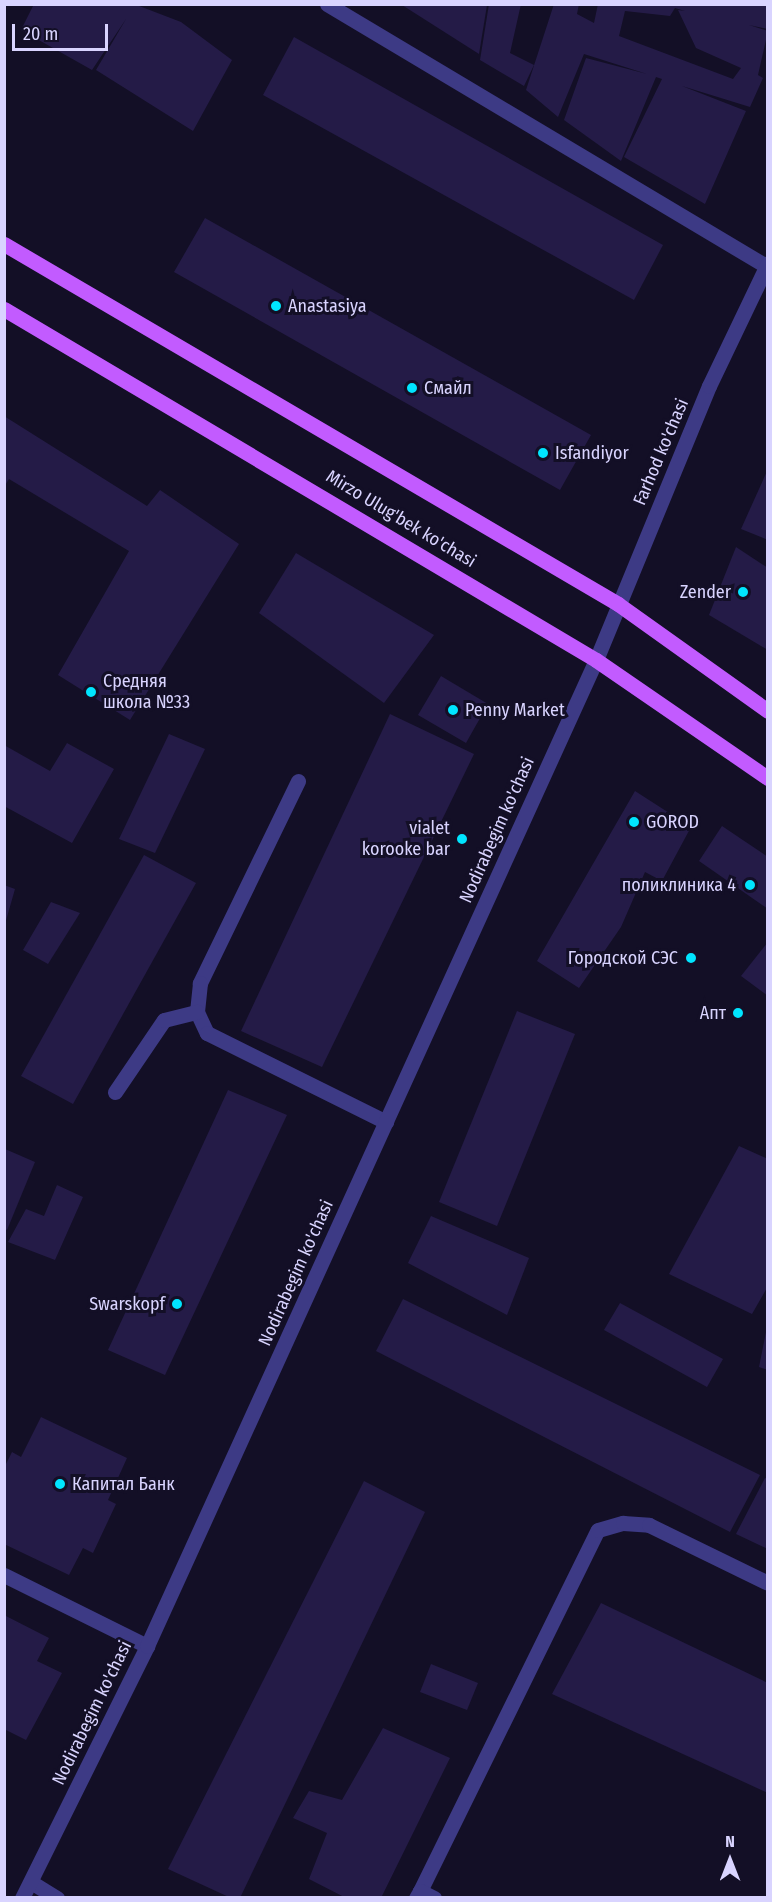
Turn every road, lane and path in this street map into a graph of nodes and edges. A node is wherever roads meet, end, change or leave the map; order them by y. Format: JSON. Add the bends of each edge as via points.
{"nodes":[{"id":1,"x":327,"y":4,"type":"edge"},
{"id":2,"x":4,"y":244,"type":"edge"},
{"id":3,"x":767,"y":265,"type":"edge"},
{"id":4,"x":4,"y":309,"type":"edge"},
{"id":5,"x":618,"y":604,"type":"junction"},
{"id":6,"x":596,"y":660,"type":"junction"},
{"id":7,"x":768,"y":711,"type":"edge"},
{"id":8,"x":768,"y":778,"type":"edge"},
{"id":9,"x":298,"y":781,"type":"dead end"},
{"id":10,"x":197,"y":1012,"type":"junction"},
{"id":11,"x":115,"y":1092,"type":"dead end"},
{"id":12,"x":386,"y":1122,"type":"junction"},
{"id":13,"x":4,"y":1575,"type":"edge"},
{"id":14,"x":768,"y":1583,"type":"edge"},
{"id":15,"x":147,"y":1646,"type":"junction"},
{"id":16,"x":31,"y":1882,"type":"junction"},
{"id":17,"x":418,"y":1894,"type":"edge"},
{"id":18,"x":22,"y":1898,"type":"edge"},
{"id":19,"x":57,"y":1898,"type":"edge"},
{"id":20,"x":434,"y":1898,"type":"edge"}],
"edges":[{"from":1,"to":3,"type":"street"},
{"from":2,"to":5,"type":"main road"},
{"from":3,"to":5,"type":"street","name":"Farhod ko'chasi"},
{"from":4,"to":6,"type":"main road","name":"Mirzo Ulug'bek ko'chasi"},
{"from":5,"to":6,"type":"street","name":"Farhod ko'chasi"},
{"from":5,"to":7,"type":"main road"},
{"from":6,"to":8,"type":"main road","name":"Mirzo Ulug'bek ko'chasi"},
{"from":6,"to":12,"type":"street","name":"Nodirabegim ko'chasi"},
{"from":9,"to":10,"type":"street","via":[[200,983]]},
{"from":10,"to":11,"type":"street","via":[[164,1020]]},
{"from":10,"to":12,"type":"street","via":[[207,1033]]},
{"from":12,"to":15,"type":"street","name":"Nodirabegim ko'chasi"},
{"from":13,"to":15,"type":"street"},
{"from":14,"to":17,"type":"street","via":[[649,1525],[623,1522],[598,1530]]},
{"from":15,"to":16,"type":"street","name":"Nodirabegim ko'chasi"},
{"from":16,"to":18,"type":"street","name":"Nodirabegim ko'chasi"},
{"from":16,"to":19,"type":"street"},
{"from":17,"to":20,"type":"street"}]}
